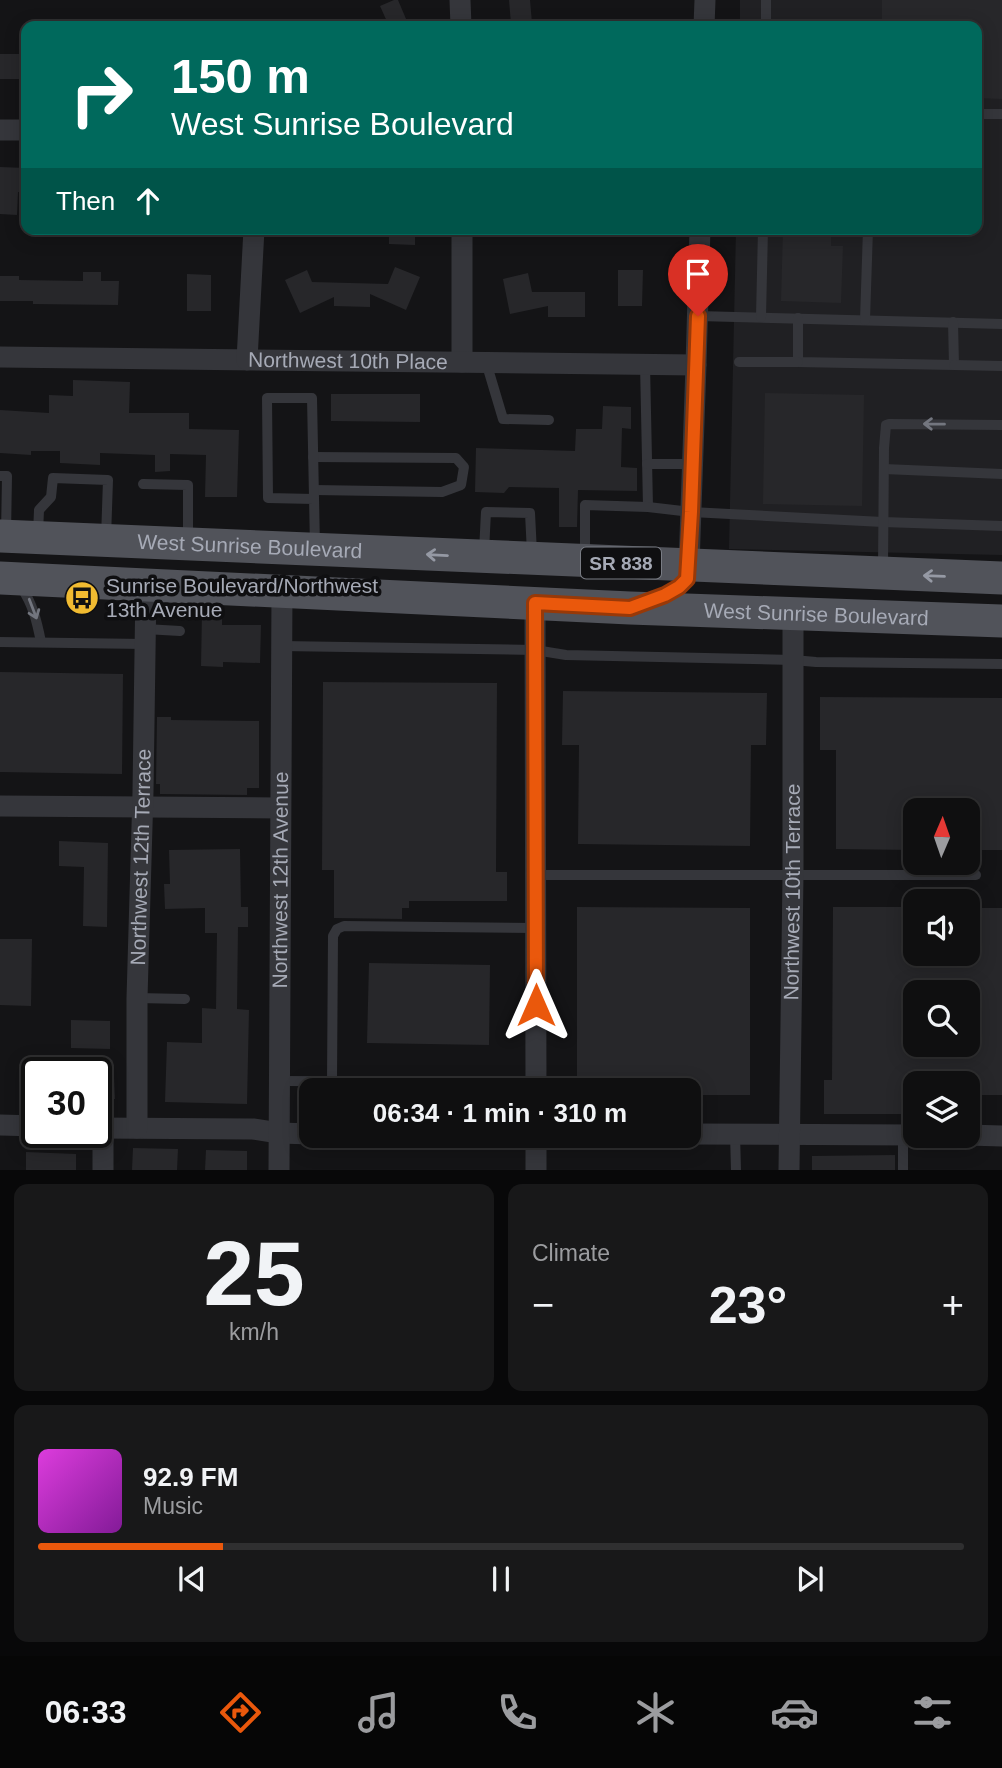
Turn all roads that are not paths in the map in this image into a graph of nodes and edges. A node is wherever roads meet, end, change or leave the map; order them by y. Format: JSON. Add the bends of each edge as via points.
{"nodes":[{"id":1,"x":460,"y":0,"type":"edge"},
{"id":2,"x":705,"y":0,"type":"edge"},
{"id":3,"x":766,"y":0,"type":"edge"},
{"id":4,"x":461,"y":21,"type":"edge"},
{"id":5,"x":704,"y":21,"type":"edge"},
{"id":6,"x":766,"y":21,"type":"edge"},
{"id":7,"x":982,"y":114,"type":"edge"},
{"id":8,"x":1002,"y":114,"type":"edge"},
{"id":9,"x":0,"y":130,"type":"edge"},
{"id":10,"x":21,"y":130,"type":"edge"},
{"id":11,"x":254,"y":235,"type":"edge"},
{"id":12,"x":462,"y":235,"type":"edge"},
{"id":13,"x":699,"y":235,"type":"edge"},
{"id":14,"x":762,"y":235,"type":"edge"},
{"id":15,"x":868,"y":235,"type":"edge"},
{"id":16,"x":698,"y":316,"type":"junction"},
{"id":17,"x":761,"y":317,"type":"junction"},
{"id":18,"x":797,"y":318,"type":"junction"},
{"id":19,"x":865,"y":320,"type":"junction"},
{"id":20,"x":953,"y":322,"type":"junction"},
{"id":21,"x":1002,"y":324,"type":"edge"},
{"id":22,"x":0,"y":357,"type":"edge"},
{"id":23,"x":247,"y":360,"type":"junction"},
{"id":24,"x":462,"y":362,"type":"junction"},
{"id":25,"x":486,"y":362,"type":"junction"},
{"id":26,"x":739,"y":362,"type":"dead end"},
{"id":27,"x":798,"y":362,"type":"junction"},
{"id":28,"x":645,"y":364,"type":"junction"},
{"id":29,"x":696,"y":365,"type":"junction"},
{"id":30,"x":954,"y":365,"type":"junction"},
{"id":31,"x":1002,"y":366,"type":"edge"},
{"id":32,"x":549,"y":420,"type":"dead end"},
{"id":33,"x":1002,"y":425,"type":"edge"},
{"id":34,"x":313,"y":457,"type":"junction"},
{"id":35,"x":647,"y":464,"type":"junction"},
{"id":36,"x":692,"y":464,"type":"junction"},
{"id":37,"x":884,"y":470,"type":"junction"},
{"id":38,"x":1002,"y":474,"type":"edge"},
{"id":39,"x":0,"y":476,"type":"edge"},
{"id":40,"x":143,"y":484,"type":"dead end"},
{"id":41,"x":314,"y":495,"type":"junction"},
{"id":42,"x":648,"y":507,"type":"junction"},
{"id":43,"x":691,"y":512,"type":"junction"},
{"id":44,"x":883,"y":522,"type":"junction"},
{"id":45,"x":1002,"y":526,"type":"edge"},
{"id":46,"x":11,"y":537,"type":"edge"},
{"id":47,"x":106,"y":541,"type":"junction"},
{"id":48,"x":188,"y":544,"type":"junction"},
{"id":49,"x":315,"y":550,"type":"junction"},
{"id":50,"x":484,"y":557,"type":"junction"},
{"id":51,"x":532,"y":559,"type":"junction"},
{"id":52,"x":585,"y":561,"type":"junction"},
{"id":53,"x":689,"y":566,"type":"junction"},
{"id":54,"x":883,"y":574,"type":"junction"},
{"id":55,"x":8,"y":578,"type":"edge"},
{"id":56,"x":1002,"y":578,"type":"edge"},
{"id":57,"x":146,"y":584,"type":"junction"},
{"id":58,"x":282,"y":591,"type":"junction"},
{"id":59,"x":535,"y":603,"type":"junction"},
{"id":60,"x":630,"y":608,"type":"junction"},
{"id":61,"x":793,"y":615,"type":"junction"},
{"id":62,"x":1002,"y":621,"type":"edge"},
{"id":63,"x":180,"y":631,"type":"dead end"},
{"id":64,"x":145,"y":637,"type":"junction"},
{"id":65,"x":0,"y":642,"type":"edge"},
{"id":66,"x":41,"y":642,"type":"junction"},
{"id":67,"x":281,"y":646,"type":"junction"},
{"id":68,"x":535,"y":650,"type":"junction"},
{"id":69,"x":793,"y":660,"type":"junction"},
{"id":70,"x":1002,"y":664,"type":"edge"},
{"id":71,"x":0,"y":806,"type":"edge"},
{"id":72,"x":142,"y":808,"type":"junction"},
{"id":73,"x":280,"y":808,"type":"junction"},
{"id":74,"x":536,"y":875,"type":"junction"},
{"id":75,"x":976,"y":875,"type":"dead end"},
{"id":76,"x":793,"y":876,"type":"junction"},
{"id":77,"x":536,"y":928,"type":"junction"},
{"id":78,"x":137,"y":998,"type":"junction"},
{"id":79,"x":185,"y":999,"type":"dead end"},
{"id":80,"x":332,"y":1078,"type":"edge"},
{"id":81,"x":536,"y":1078,"type":"edge"},
{"id":82,"x":279,"y":1081,"type":"junction"},
{"id":83,"x":299,"y":1081,"type":"edge"},
{"id":84,"x":0,"y":1125,"type":"edge"},
{"id":85,"x":21,"y":1126,"type":"edge"},
{"id":86,"x":112,"y":1128,"type":"edge"},
{"id":87,"x":137,"y":1128,"type":"junction"},
{"id":88,"x":279,"y":1133,"type":"junction"},
{"id":89,"x":299,"y":1134,"type":"edge"},
{"id":90,"x":735,"y":1134,"type":"junction"},
{"id":91,"x":789,"y":1134,"type":"junction"},
{"id":92,"x":701,"y":1135,"type":"edge"},
{"id":93,"x":903,"y":1135,"type":"edge"},
{"id":94,"x":980,"y":1135,"type":"edge"},
{"id":95,"x":1002,"y":1136,"type":"edge"},
{"id":96,"x":101,"y":1148,"type":"edge"},
{"id":97,"x":536,"y":1148,"type":"edge"},
{"id":98,"x":907,"y":1148,"type":"edge"},
{"id":99,"x":103,"y":1170,"type":"edge"},
{"id":100,"x":279,"y":1170,"type":"edge"},
{"id":101,"x":536,"y":1170,"type":"edge"},
{"id":102,"x":736,"y":1170,"type":"edge"},
{"id":103,"x":789,"y":1170,"type":"edge"},
{"id":104,"x":903,"y":1170,"type":"edge"}],
"edges":[{"from":1,"to":4,"type":"street"},
{"from":2,"to":5,"type":"street"},
{"from":3,"to":6,"type":"lane"},
{"from":7,"to":8,"type":"lane"},
{"from":9,"to":10,"type":"street"},
{"from":11,"to":23,"type":"street"},
{"from":12,"to":24,"type":"street"},
{"from":13,"to":16,"type":"street"},
{"from":14,"to":17,"type":"lane"},
{"from":15,"to":19,"type":"lane"},
{"from":16,"to":17,"type":"lane"},
{"from":16,"to":29,"type":"street"},
{"from":17,"to":18,"type":"lane"},
{"from":18,"to":19,"type":"lane"},
{"from":18,"to":27,"type":"lane"},
{"from":19,"to":20,"type":"lane"},
{"from":20,"to":21,"type":"lane"},
{"from":20,"to":30,"type":"lane"},
{"from":22,"to":23,"type":"street","name":"Northwest 10th Place"},
{"from":23,"to":24,"type":"street","name":"Northwest 10th Place"},
{"from":24,"to":25,"type":"street","name":"Northwest 10th Place"},
{"from":25,"to":28,"type":"street","name":"Northwest 10th Place"},
{"from":25,"to":32,"type":"lane","via":[[503,419]]},
{"from":26,"to":27,"type":"lane"},
{"from":27,"to":30,"type":"lane"},
{"from":28,"to":29,"type":"street","name":"Northwest 10th Place"},
{"from":28,"to":35,"type":"lane"},
{"from":29,"to":36,"type":"street"},
{"from":30,"to":31,"type":"lane"},
{"from":33,"to":37,"type":"lane","one_way":true,"via":[[889,424],[885,428]]},
{"from":34,"to":41,"type":"lane"},
{"from":34,"to":41,"type":"lane","via":[[312,398],[267,398],[268,498]]},
{"from":34,"to":41,"type":"lane","via":[[456,458],[464,467],[460,485],[442,492]]},
{"from":35,"to":36,"type":"lane"},
{"from":35,"to":42,"type":"lane"},
{"from":36,"to":43,"type":"street"},
{"from":37,"to":38,"type":"lane"},
{"from":37,"to":44,"type":"lane"},
{"from":39,"to":46,"type":"lane","via":[[7,476]]},
{"from":40,"to":48,"type":"lane","via":[[188,485]]},
{"from":41,"to":49,"type":"lane"},
{"from":42,"to":43,"type":"lane"},
{"from":42,"to":52,"type":"lane","via":[[585,505]]},
{"from":43,"to":44,"type":"lane"},
{"from":43,"to":53,"type":"street"},
{"from":44,"to":45,"type":"lane"},
{"from":44,"to":54,"type":"lane"},
{"from":46,"to":47,"type":"main road","name":"West Sunrise Boulevard","number":"SR 838"},
{"from":46,"to":47,"type":"lane","via":[[51,497],[53,478],[108,480]]},
{"from":47,"to":48,"type":"main road","name":"West Sunrise Boulevard","number":"SR 838"},
{"from":48,"to":49,"type":"main road","name":"West Sunrise Boulevard","number":"SR 838"},
{"from":50,"to":49,"type":"main road","name":"West Sunrise Boulevard","number":"SR 838","one_way":true},
{"from":50,"to":51,"type":"main road","name":"West Sunrise Boulevard","number":"SR 838"},
{"from":50,"to":51,"type":"lane","via":[[485,512],[530,513]]},
{"from":51,"to":52,"type":"main road","name":"West Sunrise Boulevard","number":"SR 838"},
{"from":52,"to":53,"type":"main road","name":"West Sunrise Boulevard","number":"SR 838"},
{"from":53,"to":54,"type":"main road","name":"West Sunrise Boulevard","number":"SR 838"},
{"from":53,"to":60,"type":"main road","via":[[687,579],[679,587]]},
{"from":56,"to":54,"type":"main road","name":"West Sunrise Boulevard","number":"SR 838","one_way":true},
{"from":55,"to":57,"type":"main road","name":"West Sunrise Boulevard","number":"SR 838"},
{"from":55,"to":66,"type":"lane","one_way":true,"via":[[27,595]]},
{"from":57,"to":58,"type":"main road","name":"West Sunrise Boulevard","number":"SR 838"},
{"from":57,"to":64,"type":"street","name":"Northwest 12th Terrace"},
{"from":58,"to":59,"type":"main road","name":"West Sunrise Boulevard","number":"SR 838"},
{"from":58,"to":67,"type":"street","name":"Northwest 12th Avenue"},
{"from":59,"to":60,"type":"main road","name":"West Sunrise Boulevard","number":"SR 838"},
{"from":59,"to":68,"type":"street"},
{"from":60,"to":61,"type":"main road","name":"West Sunrise Boulevard","number":"SR 838"},
{"from":61,"to":62,"type":"main road","name":"West Sunrise Boulevard","number":"SR 838"},
{"from":61,"to":69,"type":"street","name":"Northwest 10th Terrace"},
{"from":63,"to":64,"type":"lane"},
{"from":64,"to":66,"type":"lane"},
{"from":64,"to":72,"type":"street","name":"Northwest 12th Terrace"},
{"from":65,"to":66,"type":"lane"},
{"from":67,"to":68,"type":"lane"},
{"from":67,"to":73,"type":"street","name":"Northwest 12th Avenue"},
{"from":68,"to":69,"type":"lane","via":[[566,655]]},
{"from":68,"to":74,"type":"street"},
{"from":69,"to":70,"type":"lane"},
{"from":69,"to":76,"type":"street","name":"Northwest 10th Terrace"},
{"from":71,"to":72,"type":"street"},
{"from":72,"to":73,"type":"street"},
{"from":72,"to":78,"type":"street","name":"Northwest 12th Terrace"},
{"from":73,"to":82,"type":"street","name":"Northwest 12th Avenue"},
{"from":74,"to":76,"type":"lane"},
{"from":74,"to":77,"type":"street"},
{"from":75,"to":76,"type":"lane"},
{"from":76,"to":91,"type":"street","name":"Northwest 10th Terrace"},
{"from":77,"to":80,"type":"lane","via":[[337,929],[333,936]]},
{"from":77,"to":81,"type":"street"},
{"from":78,"to":79,"type":"lane"},
{"from":78,"to":87,"type":"street","name":"Northwest 12th Terrace"},
{"from":82,"to":83,"type":"lane"},
{"from":82,"to":88,"type":"street","name":"Northwest 12th Avenue"},
{"from":84,"to":85,"type":"street"},
{"from":86,"to":87,"type":"street"},
{"from":87,"to":88,"type":"street"},
{"from":88,"to":89,"type":"street"},
{"from":88,"to":100,"type":"street","name":"Northwest 12th Avenue"},
{"from":90,"to":91,"type":"street"},
{"from":90,"to":92,"type":"street"},
{"from":90,"to":102,"type":"lane"},
{"from":91,"to":93,"type":"street"},
{"from":91,"to":103,"type":"street","name":"Northwest 10th Terrace"},
{"from":94,"to":95,"type":"street"},
{"from":96,"to":99,"type":"street"},
{"from":97,"to":101,"type":"street"},
{"from":98,"to":104,"type":"lane"}]}
